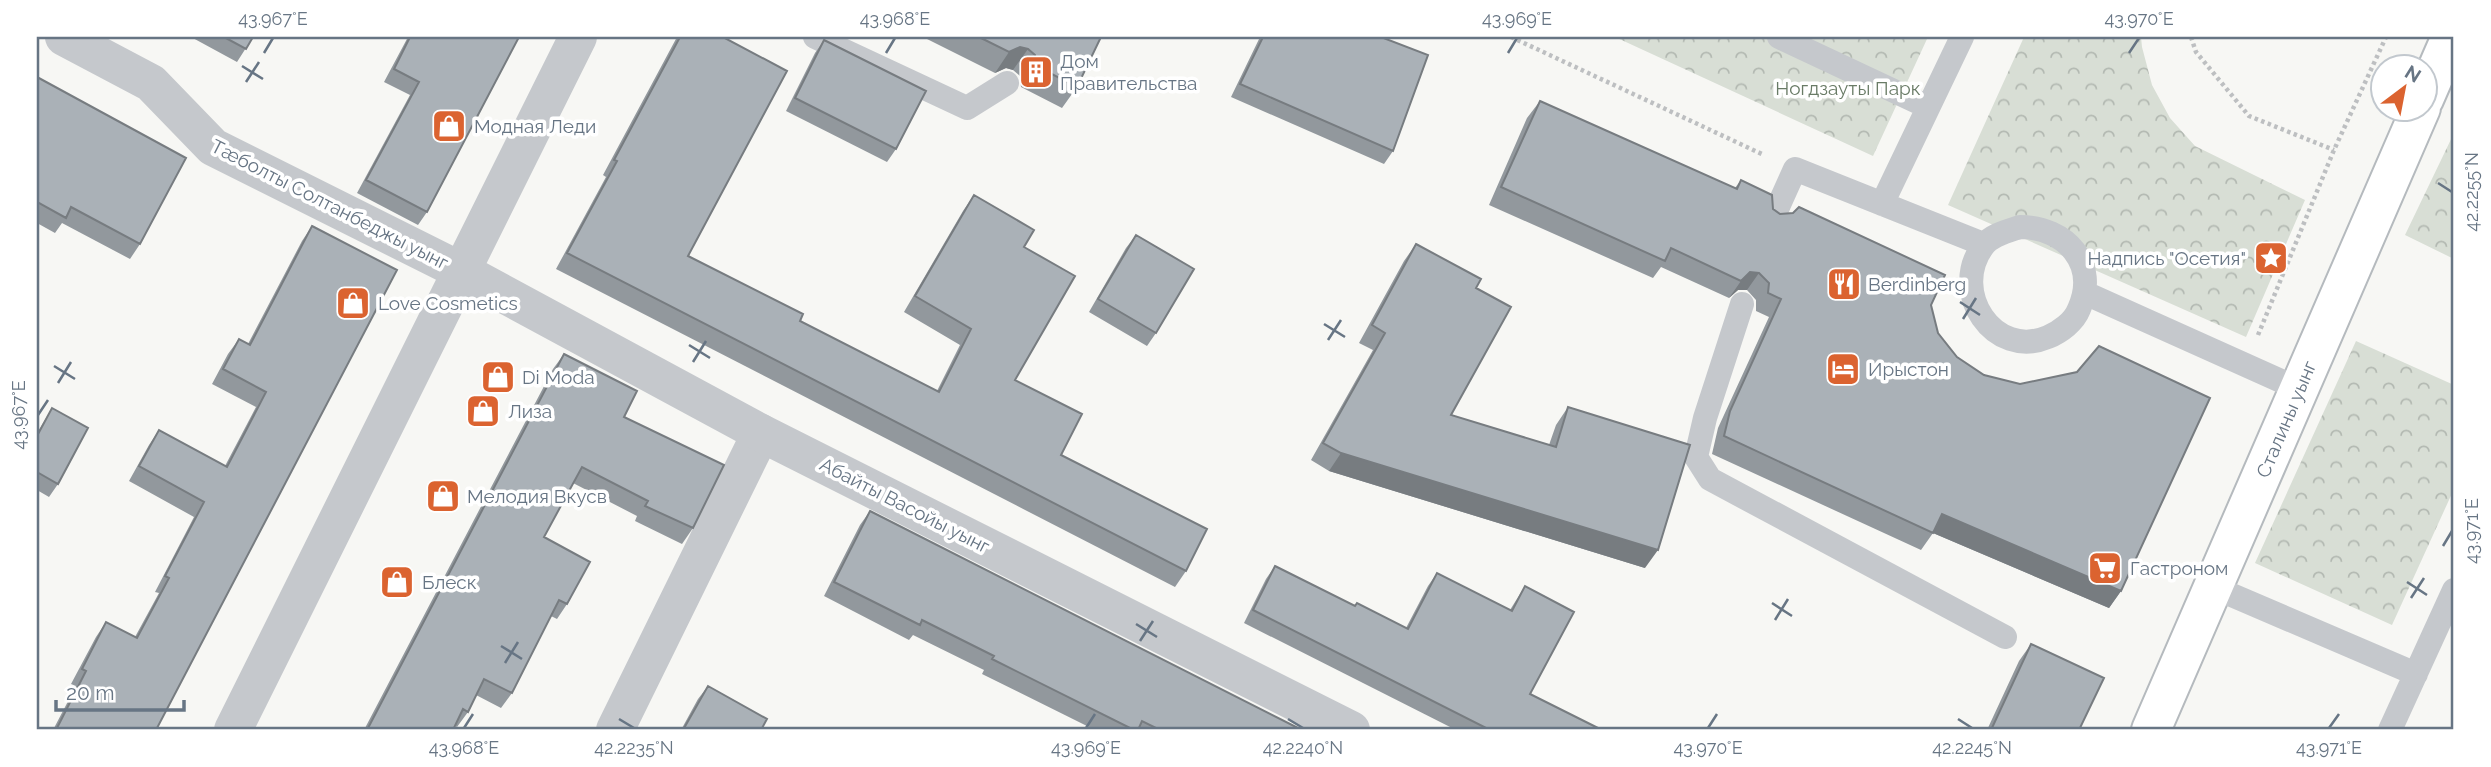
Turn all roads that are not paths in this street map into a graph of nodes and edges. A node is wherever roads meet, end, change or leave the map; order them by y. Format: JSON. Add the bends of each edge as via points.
{"nodes":[{"id":1,"x":64,"y":37,"type":"edge"},
{"id":2,"x":578,"y":37,"type":"edge"},
{"id":3,"x":815,"y":37,"type":"edge"},
{"id":4,"x":1779,"y":37,"type":"edge"},
{"id":5,"x":1962,"y":37,"type":"edge"},
{"id":6,"x":2450,"y":47,"type":"edge"},
{"id":7,"x":2438,"y":71,"type":"edge"},
{"id":8,"x":1007,"y":83,"type":"edge"},
{"id":9,"x":1928,"y":107,"type":"junction"},
{"id":10,"x":2415,"y":122,"type":"edge"},
{"id":11,"x":1882,"y":204,"type":"junction"},
{"id":12,"x":1773,"y":218,"type":"edge"},
{"id":13,"x":1983,"y":244,"type":"junction"},
{"id":14,"x":463,"y":272,"type":"junction"},
{"id":15,"x":2085,"y":293,"type":"junction"},
{"id":16,"x":1742,"y":304,"type":"edge"},
{"id":17,"x":2299,"y":390,"type":"junction"},
{"id":18,"x":761,"y":433,"type":"junction"},
{"id":19,"x":2213,"y":587,"type":"junction"},
{"id":20,"x":2454,"y":590,"type":"edge"},
{"id":21,"x":2005,"y":637,"type":"dead end"},
{"id":22,"x":2416,"y":674,"type":"junction"},
{"id":23,"x":233,"y":730,"type":"edge"},
{"id":24,"x":615,"y":730,"type":"edge"},
{"id":25,"x":1352,"y":730,"type":"edge"},
{"id":26,"x":2151,"y":730,"type":"edge"},
{"id":27,"x":2390,"y":730,"type":"edge"}],
"edges":[{"from":1,"to":14,"type":"street","name":"Тæболты Солтанбеджы уынг","via":[[151,83],[213,147]]},
{"from":2,"to":14,"type":"street"},
{"from":3,"to":8,"type":"lane","via":[[967,108]]},
{"from":4,"to":9,"type":"lane"},
{"from":5,"to":9,"type":"lane"},
{"from":6,"to":7,"type":"main road"},
{"from":9,"to":11,"type":"lane"},
{"from":10,"to":17,"type":"main road","name":"Сталины уынг"},
{"from":11,"to":12,"type":"lane","via":[[1795,169]]},
{"from":11,"to":13,"type":"lane"},
{"from":13,"to":15,"type":"lane","via":[[2020,227],[2055,233],[2080,260]]},
{"from":13,"to":15,"type":"lane","via":[[1971,286],[1974,306],[1985,322],[2005,336],[2024,342],[2060,332],[2078,312]]},
{"from":14,"to":18,"type":"street","name":"Абайты Васойы уынг"},
{"from":14,"to":23,"type":"street"},
{"from":15,"to":17,"type":"lane"},
{"from":16,"to":21,"type":"lane","via":[[1696,457],[1710,478]]},
{"from":17,"to":19,"type":"main road","name":"Сталины уынг"},
{"from":18,"to":24,"type":"street"},
{"from":18,"to":25,"type":"street","name":"Абайты Васойы уынг"},
{"from":19,"to":22,"type":"lane"},
{"from":19,"to":26,"type":"main road","name":"Сталины уынг"},
{"from":20,"to":22,"type":"lane"},
{"from":22,"to":27,"type":"lane"}]}
